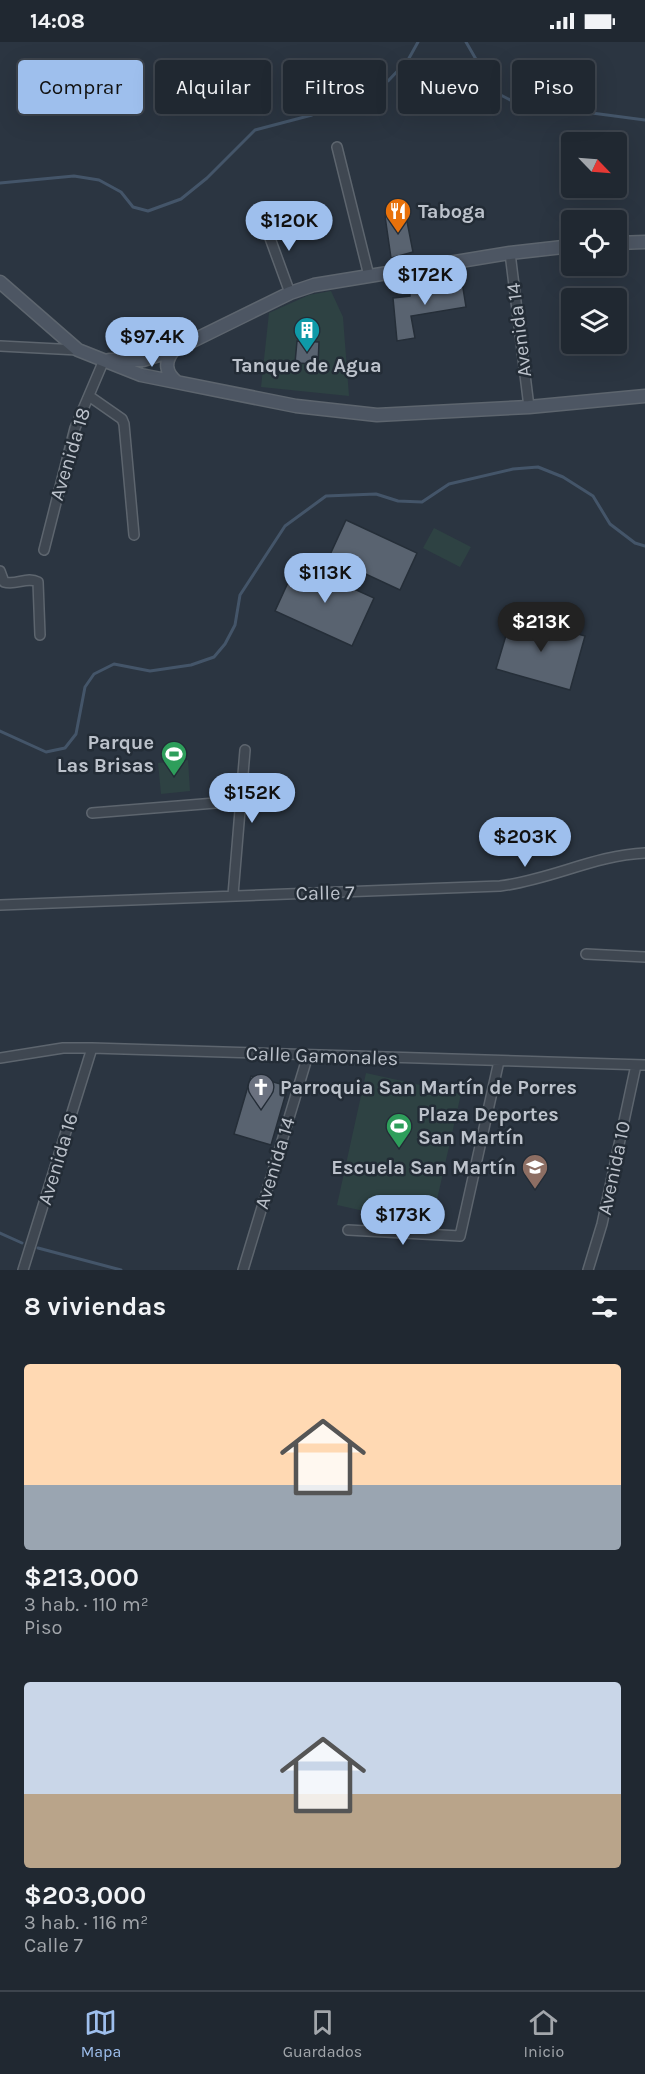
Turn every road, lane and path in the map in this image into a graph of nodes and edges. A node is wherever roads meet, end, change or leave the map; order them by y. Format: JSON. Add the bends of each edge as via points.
{"nodes":[{"id":1,"x":337,"y":147,"type":"dead end"},
{"id":2,"x":263,"y":219,"type":"dead end"},
{"id":3,"x":645,"y":242,"type":"edge"},
{"id":4,"x":627,"y":243,"type":"edge"},
{"id":5,"x":561,"y":247,"type":"edge"},
{"id":6,"x":510,"y":253,"type":"junction"},
{"id":7,"x":369,"y":276,"type":"junction"},
{"id":8,"x":0,"y":282,"type":"edge"},
{"id":9,"x":290,"y":293,"type":"junction"},
{"id":10,"x":0,"y":346,"type":"edge"},
{"id":11,"x":78,"y":350,"type":"junction"},
{"id":12,"x":174,"y":350,"type":"junction"},
{"id":13,"x":104,"y":360,"type":"junction"},
{"id":14,"x":177,"y":382,"type":"junction"},
{"id":15,"x":89,"y":396,"type":"junction"},
{"id":16,"x":645,"y":396,"type":"edge"},
{"id":17,"x":529,"y":407,"type":"junction"},
{"id":18,"x":134,"y":535,"type":"dead end"},
{"id":19,"x":44,"y":550,"type":"dead end"},
{"id":20,"x":0,"y":571,"type":"edge"},
{"id":21,"x":40,"y":635,"type":"dead end"},
{"id":22,"x":245,"y":750,"type":"dead end"},
{"id":23,"x":240,"y":801,"type":"junction"},
{"id":24,"x":92,"y":813,"type":"dead end"},
{"id":25,"x":645,"y":853,"type":"edge"},
{"id":26,"x":233,"y":895,"type":"junction"},
{"id":27,"x":0,"y":905,"type":"edge"},
{"id":28,"x":586,"y":954,"type":"dead end"},
{"id":29,"x":645,"y":957,"type":"edge"},
{"id":30,"x":92,"y":1048,"type":"junction"},
{"id":31,"x":308,"y":1055,"type":"junction"},
{"id":32,"x":0,"y":1058,"type":"edge"},
{"id":33,"x":499,"y":1061,"type":"junction"},
{"id":34,"x":641,"y":1065,"type":"edge"},
{"id":35,"x":348,"y":1230,"type":"dead end"},
{"id":36,"x":23,"y":1270,"type":"edge"},
{"id":37,"x":243,"y":1270,"type":"edge"},
{"id":38,"x":590,"y":1270,"type":"edge"}],
"edges":[{"from":1,"to":7,"type":"street"},
{"from":2,"to":9,"type":"street"},
{"from":3,"to":4,"type":"main road"},
{"from":5,"to":6,"type":"main road"},
{"from":6,"to":7,"type":"main road"},
{"from":6,"to":17,"type":"street","name":"Avenida 14"},
{"from":7,"to":9,"type":"main road"},
{"from":8,"to":11,"type":"main road"},
{"from":9,"to":12,"type":"main road"},
{"from":10,"to":11,"type":"street"},
{"from":11,"to":13,"type":"main road"},
{"from":12,"to":13,"type":"main road","via":[[130,362]]},
{"from":12,"to":14,"type":"main road","via":[[167,364],[169,374]]},
{"from":13,"to":14,"type":"main road","via":[[141,375]]},
{"from":13,"to":15,"type":"street","name":"Avenida 18"},
{"from":14,"to":17,"type":"main road","via":[[296,406],[377,414]]},
{"from":15,"to":18,"type":"street","via":[[124,424]]},
{"from":15,"to":19,"type":"street","name":"Avenida 18","via":[[75,428]]},
{"from":16,"to":17,"type":"main road"},
{"from":20,"to":21,"type":"street","via":[[4,582],[12,585],[29,580],[38,582]]},
{"from":22,"to":23,"type":"street"},
{"from":23,"to":24,"type":"street"},
{"from":23,"to":26,"type":"street"},
{"from":25,"to":26,"type":"street","name":"Calle 7","via":[[621,854],[500,886]]},
{"from":26,"to":27,"type":"street","name":"Calle 7"},
{"from":28,"to":29,"type":"street"},
{"from":30,"to":31,"type":"street","name":"Calle Gamonales"},
{"from":30,"to":32,"type":"street","name":"Calle Gamonales","via":[[63,1048]]},
{"from":30,"to":36,"type":"street","name":"Avenida 16"},
{"from":31,"to":33,"type":"street","name":"Calle Gamonales"},
{"from":31,"to":37,"type":"street","name":"Avenida 14"},
{"from":33,"to":34,"type":"street","name":"Calle Gamonales"},
{"from":33,"to":35,"type":"street","via":[[460,1236]]},
{"from":34,"to":38,"type":"street","name":"Avenida 10"}]}
